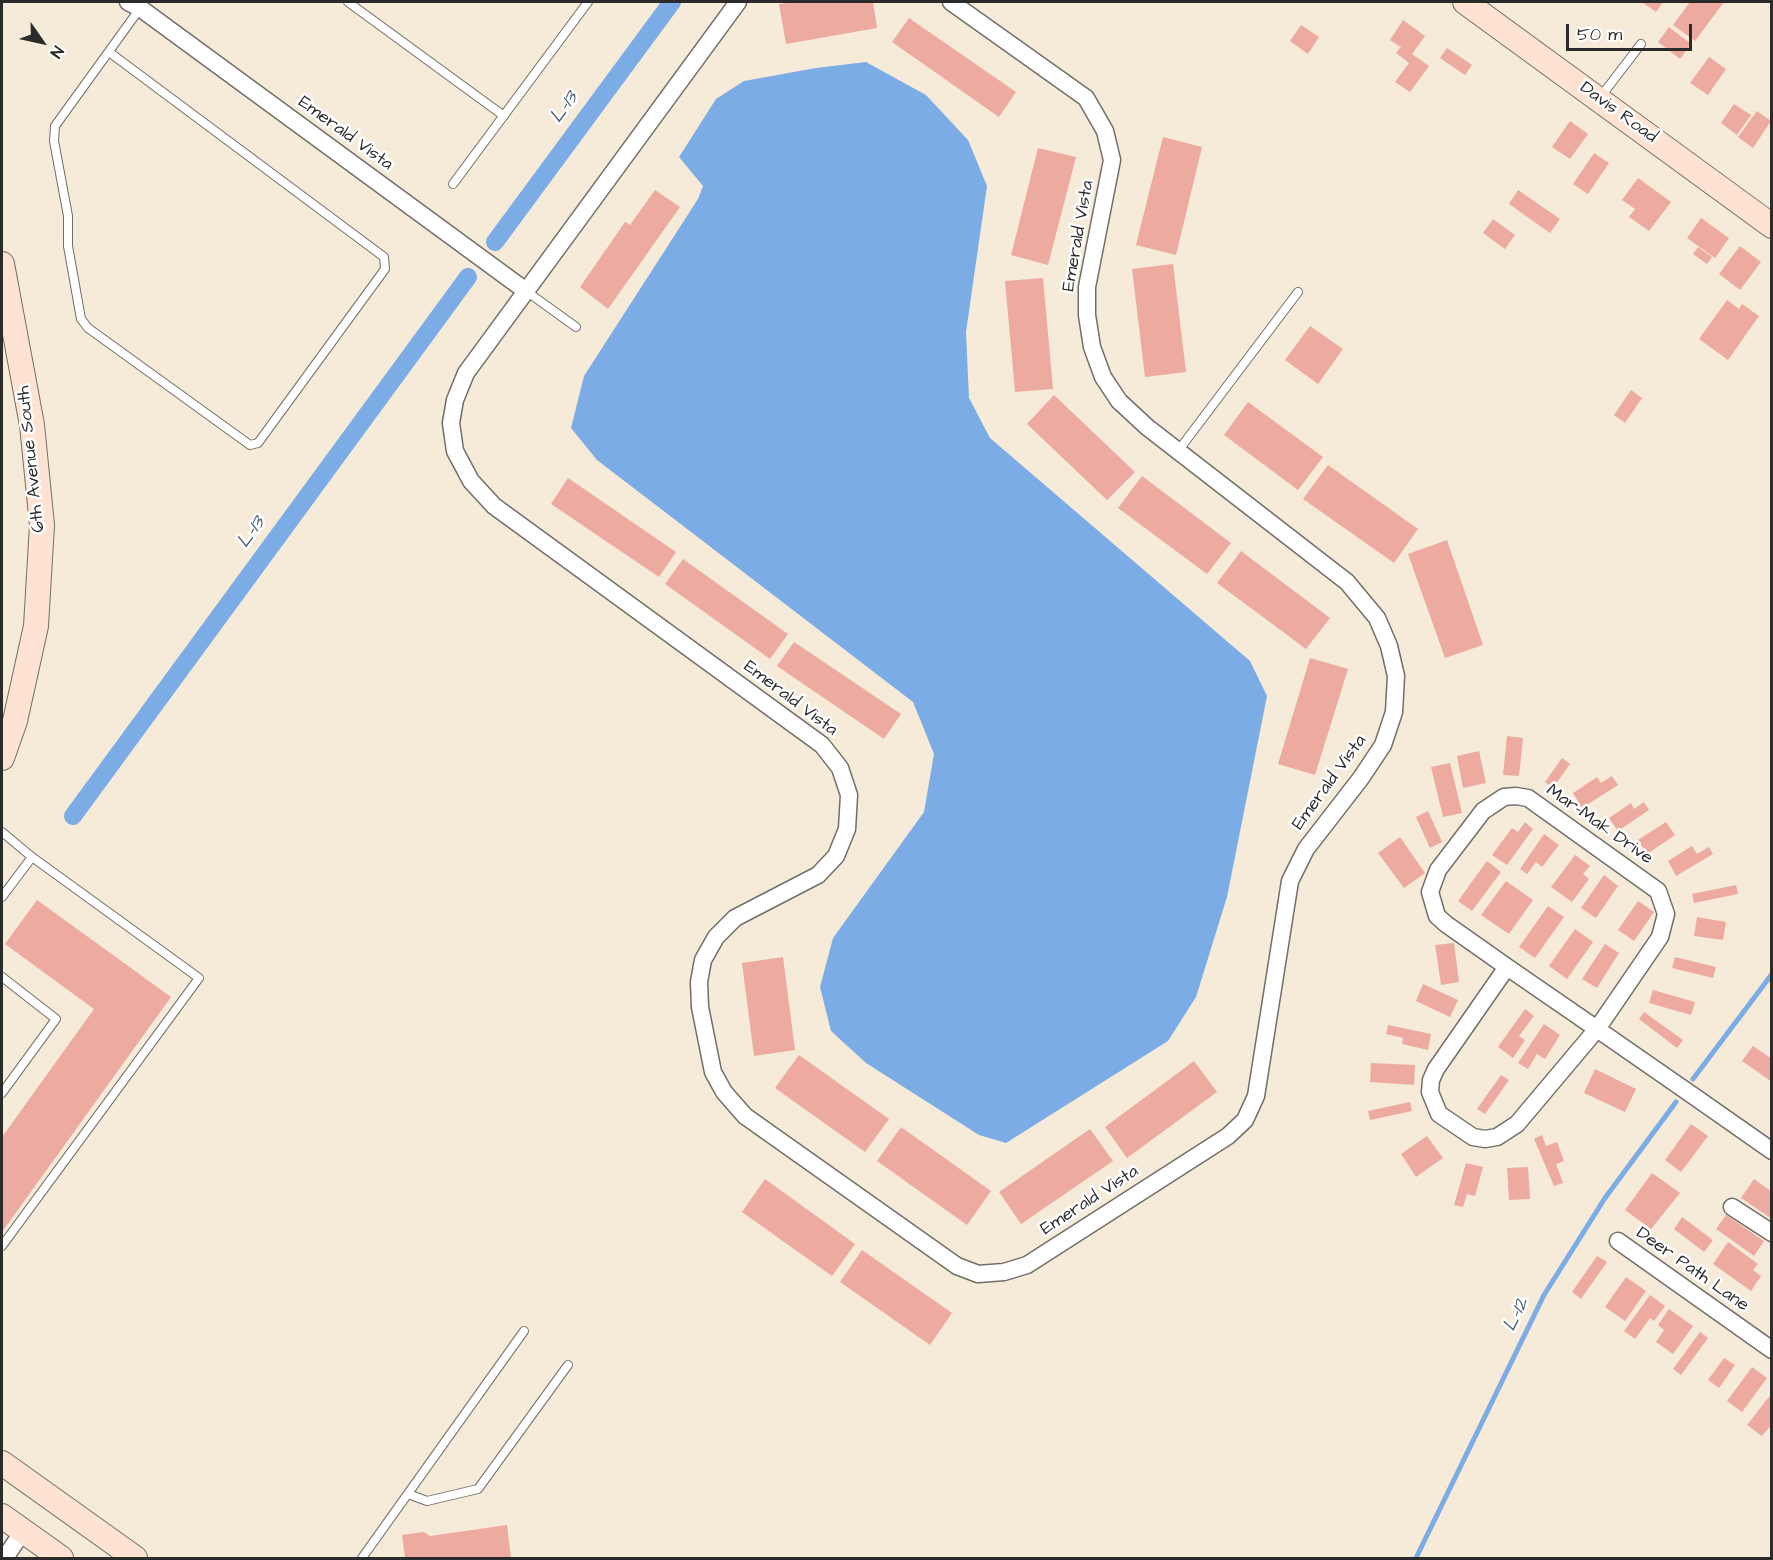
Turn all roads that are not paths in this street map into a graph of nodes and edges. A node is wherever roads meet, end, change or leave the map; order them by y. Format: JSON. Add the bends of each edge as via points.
{"nodes":[{"id":1,"x":348,"y":2,"type":"edge"},
{"id":2,"x":588,"y":2,"type":"edge"},
{"id":3,"x":738,"y":2,"type":"edge"},
{"id":4,"x":951,"y":2,"type":"edge"},
{"id":5,"x":1464,"y":2,"type":"edge"},
{"id":6,"x":138,"y":3,"type":"edge"},
{"id":7,"x":1641,"y":44,"type":"dead end"},
{"id":8,"x":109,"y":52,"type":"junction"},
{"id":9,"x":1599,"y":100,"type":"junction"},
{"id":10,"x":504,"y":116,"type":"junction"},
{"id":11,"x":453,"y":184,"type":"dead end"},
{"id":12,"x":1772,"y":226,"type":"edge"},
{"id":13,"x":2,"y":264,"type":"edge"},
{"id":14,"x":526,"y":291,"type":"junction"},
{"id":15,"x":1298,"y":292,"type":"dead end"},
{"id":16,"x":576,"y":327,"type":"dead end"},
{"id":17,"x":1178,"y":451,"type":"junction"},
{"id":18,"x":2,"y":758,"type":"edge"},
{"id":19,"x":2,"y":832,"type":"edge"},
{"id":20,"x":32,"y":857,"type":"junction"},
{"id":21,"x":2,"y":897,"type":"edge"},
{"id":22,"x":1507,"y":967,"type":"junction"},
{"id":23,"x":2,"y":977,"type":"edge"},
{"id":24,"x":1597,"y":1029,"type":"junction"},
{"id":25,"x":2,"y":1093,"type":"edge"},
{"id":26,"x":1771,"y":1151,"type":"edge"},
{"id":27,"x":1732,"y":1207,"type":"dead end"},
{"id":28,"x":1772,"y":1233,"type":"edge"},
{"id":29,"x":1618,"y":1241,"type":"dead end"},
{"id":30,"x":2,"y":1246,"type":"edge"},
{"id":31,"x":524,"y":1331,"type":"dead end"},
{"id":32,"x":1772,"y":1350,"type":"edge"},
{"id":33,"x":568,"y":1365,"type":"dead end"},
{"id":34,"x":2,"y":1463,"type":"edge"},
{"id":35,"x":408,"y":1494,"type":"junction"},
{"id":36,"x":2,"y":1516,"type":"edge"},
{"id":37,"x":23,"y":1531,"type":"junction"},
{"id":38,"x":5,"y":1558,"type":"edge"},
{"id":39,"x":61,"y":1558,"type":"edge"},
{"id":40,"x":135,"y":1558,"type":"edge"},
{"id":41,"x":362,"y":1558,"type":"edge"}],
"edges":[{"from":1,"to":10,"type":"lane"},
{"from":2,"to":10,"type":"lane"},
{"from":3,"to":14,"type":"street","name":"Emerald Vista"},
{"from":4,"to":17,"type":"street","name":"Emerald Vista","via":[[1086,98],[1095,109],[1112,160],[1088,287],[1092,347],[1103,377],[1119,402]]},
{"from":5,"to":9,"type":"street","name":"Davis Road"},
{"from":6,"to":8,"type":"lane"},
{"from":6,"to":14,"type":"street","name":"Emerald Vista"},
{"from":7,"to":9,"type":"lane"},
{"from":8,"to":8,"type":"lane","via":[[55,126],[54,141],[68,216],[68,246],[81,319],[88,328],[250,445],[258,443],[385,269],[384,256]]},
{"from":9,"to":12,"type":"street","name":"Davis Road"},
{"from":10,"to":11,"type":"lane"},
{"from":13,"to":18,"type":"street","name":"6th Avenue South","via":[[32,425],[42,525],[36,626],[15,720]]},
{"from":14,"to":16,"type":"lane"},
{"from":14,"to":17,"type":"street","name":"Emerald Vista","via":[[466,374],[455,400],[451,423],[455,451],[471,481],[494,506],[822,745],[840,768],[849,795],[847,829],[836,856],[818,875],[735,918],[716,937],[703,960],[699,1007],[713,1072],[745,1116],[957,1266],[978,1274],[1027,1265],[1228,1136],[1245,1120],[1256,1096],[1290,881],[1306,849],[1383,745],[1394,711],[1396,676],[1389,646],[1377,618],[1360,597],[1347,582]]},
{"from":15,"to":17,"type":"lane"},
{"from":19,"to":20,"type":"lane"},
{"from":20,"to":21,"type":"lane"},
{"from":20,"to":30,"type":"lane","via":[[199,978]]},
{"from":22,"to":24,"type":"street"},
{"from":22,"to":24,"type":"street","name":"Mar-Mak Drive","via":[[1431,1080],[1432,1104],[1448,1122],[1473,1137],[1485,1139],[1508,1132]]},
{"from":22,"to":24,"type":"street","name":"Mar-Mak Drive","via":[[1437,916],[1431,898],[1432,880],[1483,811],[1498,799],[1516,796],[1528,798],[1658,891],[1666,914],[1660,937]]},
{"from":23,"to":25,"type":"lane","via":[[56,1019]]},
{"from":24,"to":26,"type":"street"},
{"from":27,"to":28,"type":"street"},
{"from":29,"to":32,"type":"street","name":"Deer Path Lane"},
{"from":31,"to":35,"type":"lane"},
{"from":33,"to":35,"type":"lane","via":[[478,1489],[427,1501]]},
{"from":34,"to":40,"type":"street"},
{"from":35,"to":41,"type":"lane"},
{"from":36,"to":37,"type":"street"},
{"from":37,"to":38,"type":"street"},
{"from":37,"to":39,"type":"street"}]}
